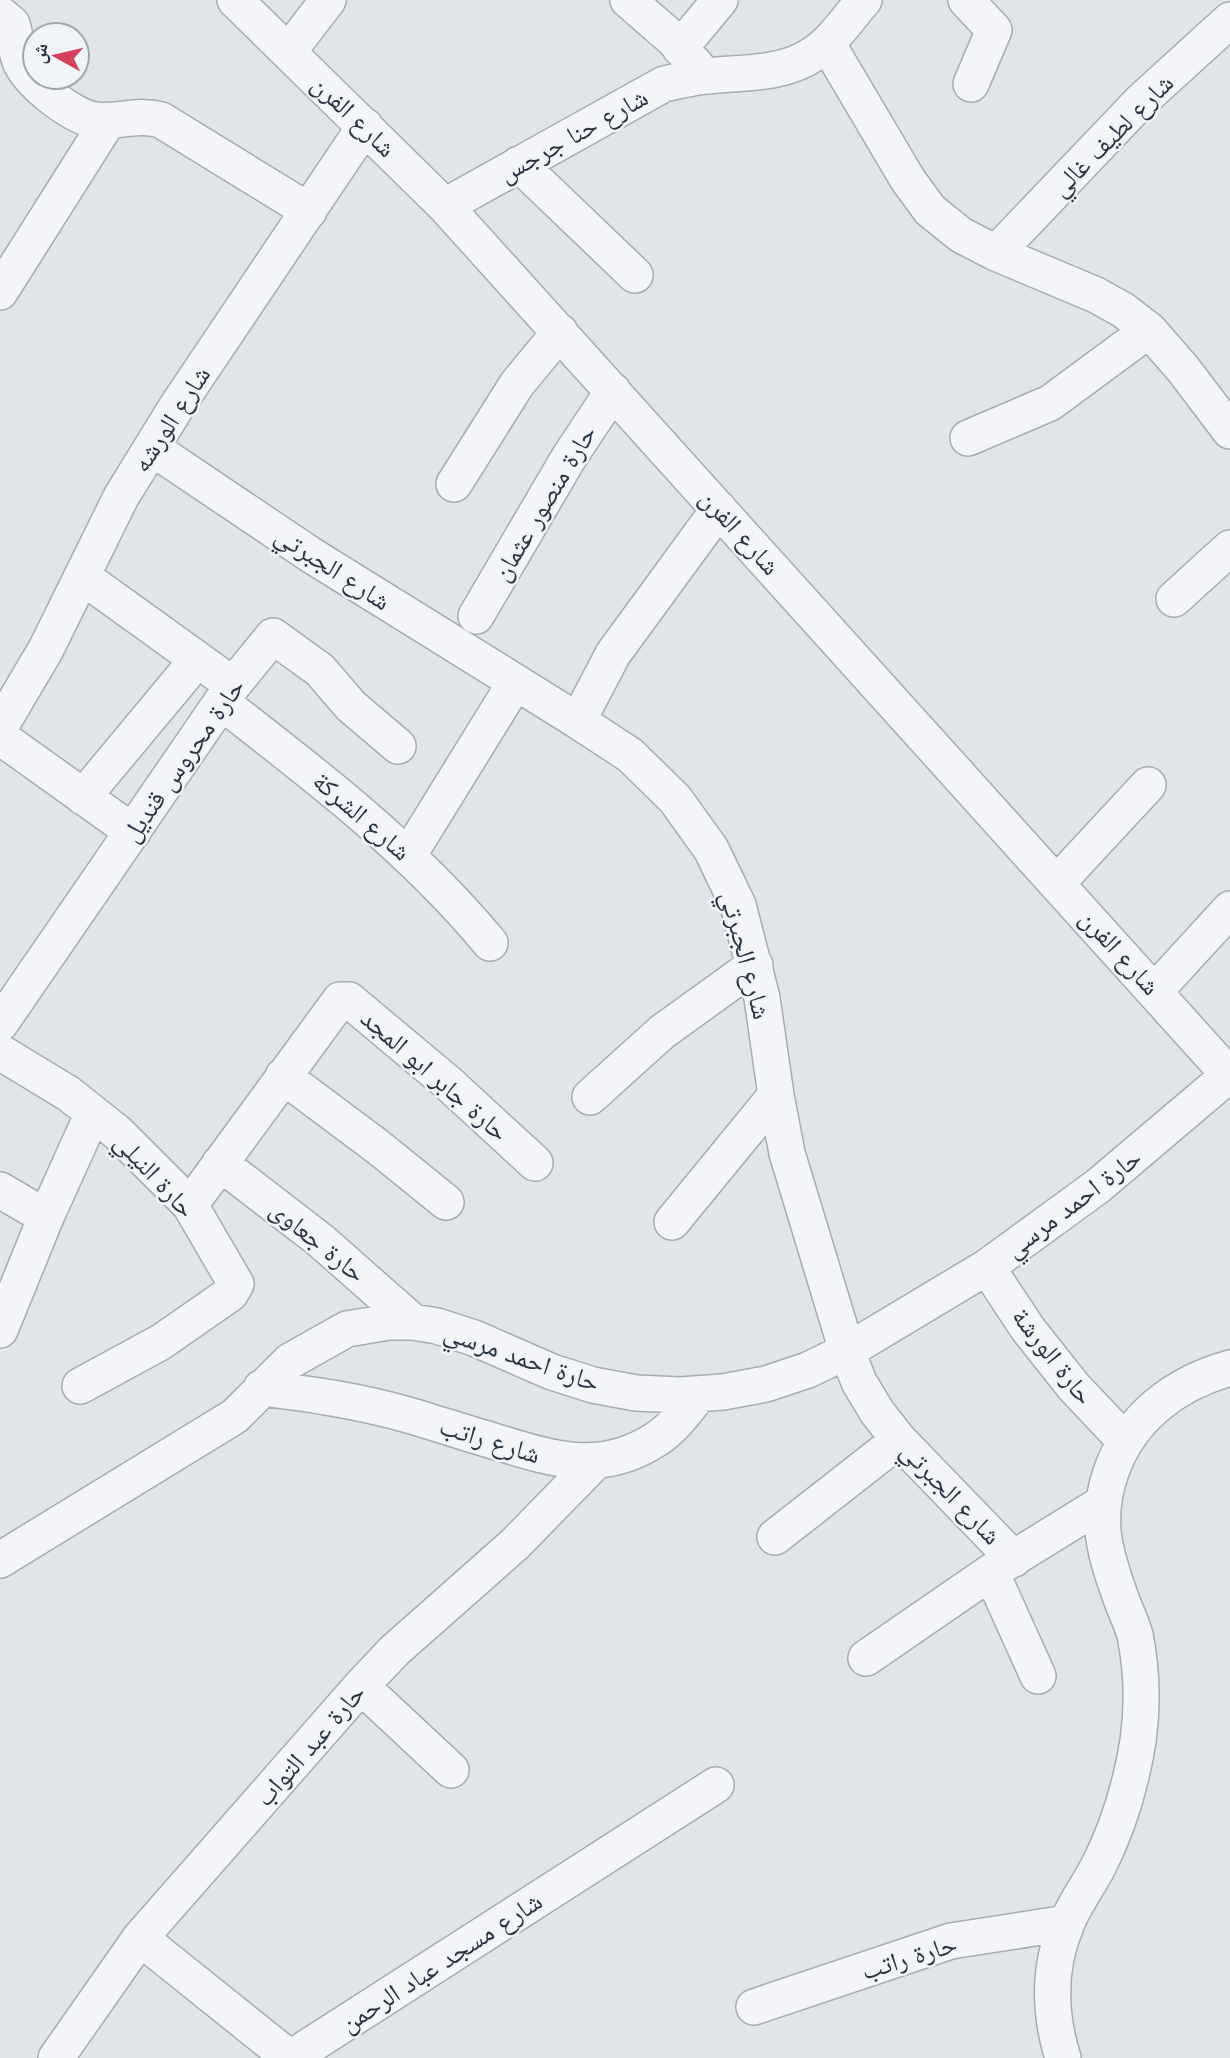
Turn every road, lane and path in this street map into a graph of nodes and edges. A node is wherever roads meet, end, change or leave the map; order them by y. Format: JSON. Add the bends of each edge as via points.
{"nodes":[{"id":1,"x":328,"y":0,"type":"edge"},
{"id":2,"x":628,"y":0,"type":"edge"},
{"id":3,"x":720,"y":0,"type":"edge"},
{"id":4,"x":864,"y":0,"type":"edge"},
{"id":5,"x":966,"y":0,"type":"edge"},
{"id":6,"x":251,"y":6,"type":"edge"},
{"id":7,"x":0,"y":14,"type":"edge"},
{"id":8,"x":1230,"y":20,"type":"edge"},
{"id":9,"x":827,"y":43,"type":"junction"},
{"id":10,"x":680,"y":48,"type":"junction"},
{"id":11,"x":289,"y":51,"type":"junction"},
{"id":12,"x":705,"y":76,"type":"junction"},
{"id":13,"x":971,"y":84,"type":"dead end"},
{"id":14,"x":108,"y":121,"type":"junction"},
{"id":15,"x":365,"y":126,"type":"junction"},
{"id":16,"x":519,"y":163,"type":"junction"},
{"id":17,"x":445,"y":206,"type":"junction"},
{"id":18,"x":309,"y":211,"type":"junction"},
{"id":19,"x":996,"y":253,"type":"junction"},
{"id":20,"x":635,"y":275,"type":"dead end"},
{"id":21,"x":0,"y":292,"type":"edge"},
{"id":22,"x":1149,"y":330,"type":"junction"},
{"id":23,"x":560,"y":332,"type":"junction"},
{"id":24,"x":613,"y":391,"type":"junction"},
{"id":25,"x":1230,"y":431,"type":"edge"},
{"id":26,"x":968,"y":438,"type":"dead end"},
{"id":27,"x":152,"y":448,"type":"junction"},
{"id":28,"x":454,"y":484,"type":"dead end"},
{"id":29,"x":719,"y":509,"type":"junction"},
{"id":30,"x":1230,"y":548,"type":"edge"},
{"id":31,"x":83,"y":577,"type":"junction"},
{"id":32,"x":1174,"y":599,"type":"dead end"},
{"id":33,"x":477,"y":616,"type":"dead end"},
{"id":34,"x":197,"y":660,"type":"junction"},
{"id":35,"x":515,"y":683,"type":"junction"},
{"id":36,"x":227,"y":693,"type":"junction"},
{"id":37,"x":578,"y":721,"type":"junction"},
{"id":38,"x":0,"y":727,"type":"edge"},
{"id":39,"x":0,"y":737,"type":"edge"},
{"id":40,"x":398,"y":746,"type":"dead end"},
{"id":41,"x":1148,"y":785,"type":"dead end"},
{"id":42,"x":83,"y":797,"type":"junction"},
{"id":43,"x":133,"y":832,"type":"junction"},
{"id":44,"x":408,"y":856,"type":"junction"},
{"id":45,"x":1056,"y":883,"type":"junction"},
{"id":46,"x":1230,"y":909,"type":"edge"},
{"id":47,"x":490,"y":943,"type":"dead end"},
{"id":48,"x":755,"y":965,"type":"junction"},
{"id":49,"x":1155,"y":991,"type":"junction"},
{"id":50,"x":0,"y":1024,"type":"edge"},
{"id":51,"x":0,"y":1052,"type":"edge"},
{"id":52,"x":283,"y":1076,"type":"junction"},
{"id":53,"x":1230,"y":1076,"type":"edge"},
{"id":54,"x":775,"y":1095,"type":"junction"},
{"id":55,"x":590,"y":1097,"type":"dead end"},
{"id":56,"x":93,"y":1113,"type":"junction"},
{"id":57,"x":220,"y":1163,"type":"junction"},
{"id":58,"x":535,"y":1163,"type":"dead end"},
{"id":59,"x":0,"y":1189,"type":"edge"},
{"id":60,"x":446,"y":1202,"type":"dead end"},
{"id":61,"x":190,"y":1205,"type":"junction"},
{"id":62,"x":46,"y":1217,"type":"junction"},
{"id":63,"x":672,"y":1222,"type":"dead end"},
{"id":64,"x":987,"y":1267,"type":"junction"},
{"id":65,"x":414,"y":1322,"type":"junction"},
{"id":66,"x":0,"y":1330,"type":"edge"},
{"id":67,"x":847,"y":1350,"type":"junction"},
{"id":68,"x":1230,"y":1368,"type":"edge"},
{"id":69,"x":80,"y":1386,"type":"dead end"},
{"id":70,"x":261,"y":1388,"type":"junction"},
{"id":71,"x":699,"y":1394,"type":"junction"},
{"id":72,"x":899,"y":1440,"type":"junction"},
{"id":73,"x":1125,"y":1441,"type":"junction"},
{"id":74,"x":596,"y":1461,"type":"junction"},
{"id":75,"x":1103,"y":1503,"type":"junction"},
{"id":76,"x":775,"y":1538,"type":"dead end"},
{"id":77,"x":0,"y":1560,"type":"edge"},
{"id":78,"x":1003,"y":1565,"type":"junction"},
{"id":79,"x":866,"y":1658,"type":"dead end"},
{"id":80,"x":1038,"y":1676,"type":"dead end"},
{"id":81,"x":361,"y":1686,"type":"junction"},
{"id":82,"x":452,"y":1770,"type":"dead end"},
{"id":83,"x":716,"y":1784,"type":"dead end"},
{"id":84,"x":1067,"y":1923,"type":"junction"},
{"id":85,"x":141,"y":1938,"type":"junction"},
{"id":86,"x":754,"y":2007,"type":"dead end"},
{"id":87,"x":1057,"y":2055,"type":"edge"},
{"id":88,"x":56,"y":2058,"type":"edge"}],
"edges":[{"from":1,"to":11,"type":"street"},
{"from":2,"to":10,"type":"street"},
{"from":3,"to":10,"type":"street"},
{"from":4,"to":9,"type":"street","name":"شارع حنا جرجس"},
{"from":5,"to":13,"type":"street","via":[[994,30]]},
{"from":6,"to":11,"type":"street","name":"شارع الفرن"},
{"from":7,"to":14,"type":"street","via":[[12,23],[24,69],[65,109]]},
{"from":8,"to":19,"type":"street","name":"شارع لطيف غالي","via":[[1140,102]]},
{"from":9,"to":12,"type":"street","name":"شارع حنا جرجس","via":[[789,66]]},
{"from":9,"to":19,"type":"street","via":[[930,210],[961,235]]},
{"from":10,"to":12,"type":"street"},
{"from":11,"to":15,"type":"street","name":"شارع الفرن"},
{"from":12,"to":16,"type":"street","name":"شارع حنا جرجس","via":[[664,84]]},
{"from":14,"to":18,"type":"street","via":[[135,116],[161,120]]},
{"from":14,"to":21,"type":"street"},
{"from":15,"to":17,"type":"street","name":"شارع الفرن"},
{"from":15,"to":18,"type":"street","name":"شارع الورشه"},
{"from":16,"to":17,"type":"street","name":"شارع حنا جرجس"},
{"from":16,"to":20,"type":"street"},
{"from":17,"to":23,"type":"street","name":"شارع الفرن"},
{"from":18,"to":27,"type":"street","name":"شارع الورشه"},
{"from":19,"to":22,"type":"street","via":[[1096,295]]},
{"from":22,"to":25,"type":"street"},
{"from":22,"to":26,"type":"street","via":[[1050,403]]},
{"from":23,"to":24,"type":"street","name":"شارع الفرن"},
{"from":23,"to":28,"type":"street","via":[[517,384]]},
{"from":24,"to":29,"type":"street","name":"شارع الفرن"},
{"from":24,"to":33,"type":"street","name":"حارة منصور عثمان","via":[[568,458]]},
{"from":27,"to":31,"type":"street","name":"شارع الورشه","via":[[121,497]]},
{"from":27,"to":35,"type":"street","name":"شارع الجبرتي"},
{"from":29,"to":37,"type":"street","via":[[613,654]]},
{"from":29,"to":45,"type":"street","name":"شارع الفرن"},
{"from":30,"to":32,"type":"street"},
{"from":31,"to":34,"type":"street","name":"شارع الشركة"},
{"from":31,"to":38,"type":"street","name":"شارع الورشه"},
{"from":34,"to":36,"type":"street","name":"شارع الشركة"},
{"from":34,"to":42,"type":"street"},
{"from":35,"to":37,"type":"street","name":"شارع الجبرتي"},
{"from":35,"to":44,"type":"street"},
{"from":36,"to":40,"type":"street","name":"حارة محروس قنديل","via":[[273,636],[320,670],[351,706]]},
{"from":36,"to":43,"type":"street","name":"حارة محروس قنديل"},
{"from":36,"to":44,"type":"street","name":"شارع الشركة"},
{"from":37,"to":48,"type":"street","name":"شارع الجبرتي","via":[[630,755],[675,799],[711,849],[738,905]]},
{"from":39,"to":42,"type":"street"},
{"from":41,"to":45,"type":"street"},
{"from":42,"to":43,"type":"street"},
{"from":43,"to":50,"type":"street","name":"حارة محروس قنديل"},
{"from":44,"to":47,"type":"street","name":"شارع الشركة"},
{"from":45,"to":49,"type":"street","name":"شارع الفرن"},
{"from":46,"to":49,"type":"street"},
{"from":48,"to":54,"type":"street","name":"شارع الجبرتي"},
{"from":48,"to":55,"type":"street","via":[[662,1032]]},
{"from":49,"to":53,"type":"street","name":"شارع الفرن"},
{"from":51,"to":56,"type":"street","name":"حارة النيلي"},
{"from":52,"to":57,"type":"street"},
{"from":52,"to":58,"type":"street","name":"حارة جابر ابو المجد","via":[[340,1000],[349,1000]]},
{"from":52,"to":60,"type":"street"},
{"from":53,"to":64,"type":"street","name":"حارة احمد مرسي","via":[[1098,1186]]},
{"from":54,"to":63,"type":"street"},
{"from":54,"to":67,"type":"street","name":"شارع الجبرتي","via":[[787,1153]]},
{"from":56,"to":61,"type":"street","name":"حارة النيلي"},
{"from":56,"to":62,"type":"street"},
{"from":57,"to":61,"type":"street"},
{"from":57,"to":65,"type":"street","name":"حارة جعاوى","via":[[320,1240]]},
{"from":59,"to":62,"type":"street"},
{"from":61,"to":69,"type":"street","name":"حارة النيلي","via":[[233,1278],[234,1289],[161,1342]]},
{"from":62,"to":66,"type":"street"},
{"from":64,"to":67,"type":"street","name":"حارة احمد مرسي"},
{"from":64,"to":73,"type":"street","name":"حارة الورشة","via":[[1035,1339]]},
{"from":65,"to":70,"type":"street","name":"حارة احمد مرسي","via":[[347,1329],[290,1361]]},
{"from":65,"to":71,"type":"street","name":"حارة احمد مرسي","via":[[474,1338],[593,1385],[636,1393]]},
{"from":67,"to":71,"type":"street","name":"حارة احمد مرسي","via":[[766,1384]]},
{"from":67,"to":72,"type":"street","name":"شارع الجبرتي","via":[[859,1382]]},
{"from":68,"to":73,"type":"street","via":[[1174,1391],[1146,1414]]},
{"from":70,"to":74,"type":"street","name":"شارع راتب","via":[[394,1412],[546,1457]]},
{"from":70,"to":77,"type":"street","name":"حارة احمد مرسي","via":[[235,1416]]},
{"from":71,"to":74,"type":"street","name":"شارع راتب","via":[[680,1420],[655,1440]]},
{"from":72,"to":76,"type":"street"},
{"from":72,"to":78,"type":"street","name":"شارع الجبرتي"},
{"from":73,"to":75,"type":"street"},
{"from":74,"to":81,"type":"street","name":"حارة عبد التواب","via":[[515,1544]]},
{"from":75,"to":78,"type":"street"},
{"from":75,"to":84,"type":"street","via":[[1102,1538],[1134,1633],[1141,1706],[1123,1805],[1097,1868]]},
{"from":78,"to":79,"type":"street"},
{"from":78,"to":80,"type":"street","name":"شارع الجبرتي"},
{"from":81,"to":82,"type":"street"},
{"from":81,"to":85,"type":"street","name":"حارة عبد التواب"},
{"from":83,"to":85,"type":"street","name":"شارع مسجد عباد الرحمن","via":[[297,2054],[288,2056],[281,2051]]},
{"from":84,"to":86,"type":"street","name":"حارة راتب","via":[[951,1941]]},
{"from":84,"to":87,"type":"street","via":[[1055,1956],[1052,1991]]},
{"from":85,"to":88,"type":"street","name":"حارة عبد التواب"}]}
